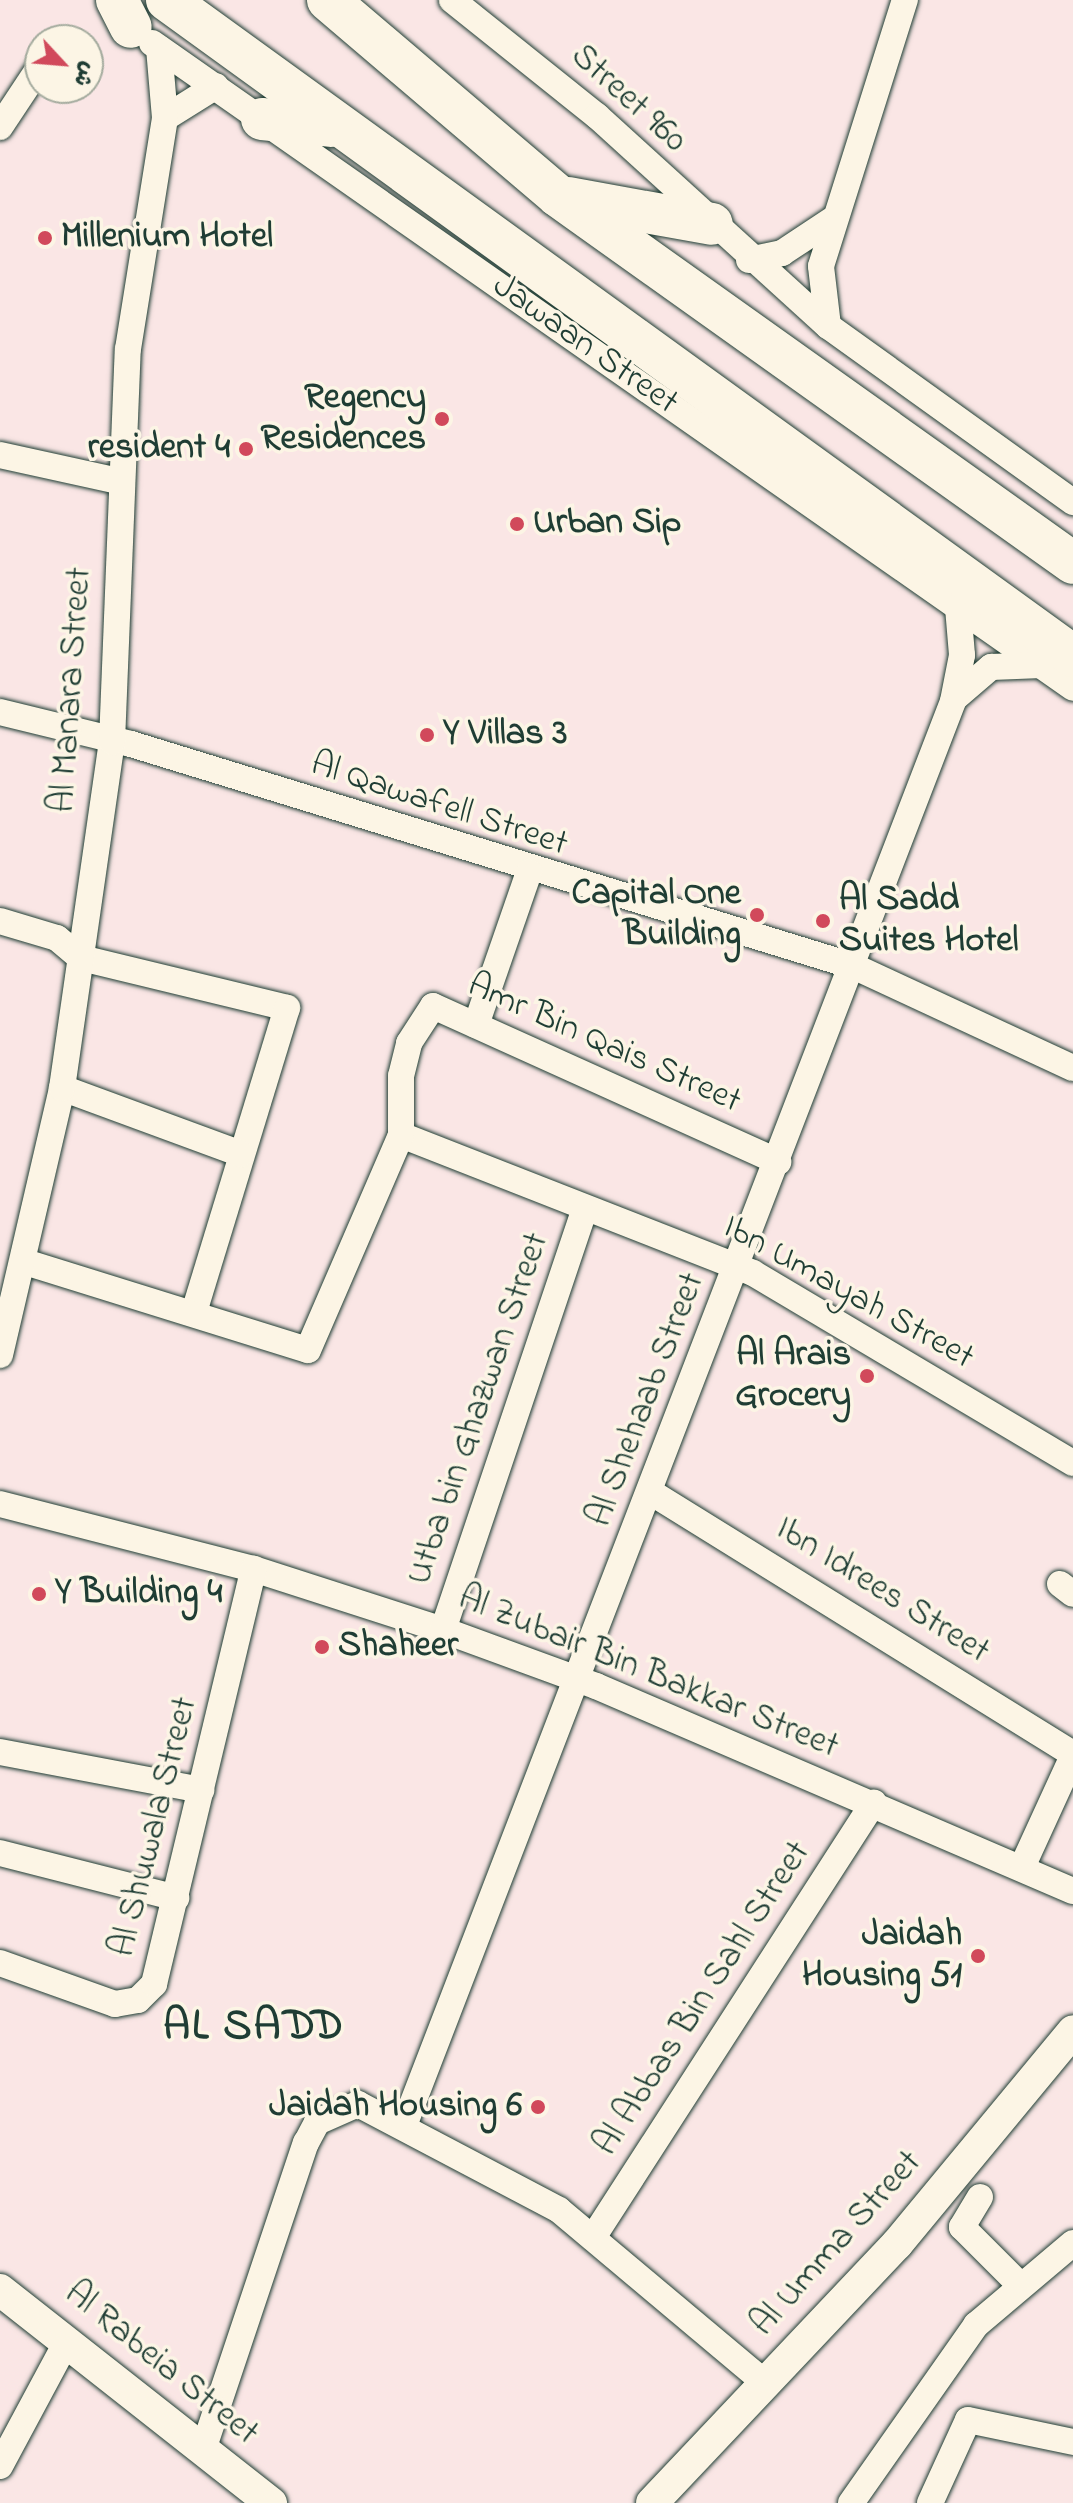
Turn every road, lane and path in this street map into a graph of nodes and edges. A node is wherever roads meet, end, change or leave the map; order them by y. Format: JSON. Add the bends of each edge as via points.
{"nodes":[{"id":1,"x":97,"y":0,"type":"edge"},
{"id":2,"x":167,"y":0,"type":"edge"},
{"id":3,"x":328,"y":0,"type":"edge"},
{"id":4,"x":452,"y":0,"type":"edge"},
{"id":5,"x":905,"y":0,"type":"edge"},
{"id":6,"x":136,"y":25,"type":"edge"},
{"id":7,"x":216,"y":86,"type":"junction"},
{"id":8,"x":24,"y":91,"type":"edge"},
{"id":9,"x":165,"y":118,"type":"junction"},
{"id":10,"x":262,"y":119,"type":"junction"},
{"id":11,"x":331,"y":126,"type":"junction"},
{"id":12,"x":0,"y":127,"type":"edge"},
{"id":13,"x":558,"y":196,"type":"junction"},
{"id":14,"x":832,"y":220,"type":"junction"},
{"id":15,"x":712,"y":224,"type":"junction"},
{"id":16,"x":749,"y":260,"type":"junction"},
{"id":17,"x":828,"y":326,"type":"junction"},
{"id":18,"x":0,"y":455,"type":"edge"},
{"id":19,"x":118,"y":481,"type":"junction"},
{"id":20,"x":1073,"y":502,"type":"edge"},
{"id":21,"x":1073,"y":563,"type":"edge"},
{"id":22,"x":959,"y":590,"type":"junction"},
{"id":23,"x":1057,"y":660,"type":"edge"},
{"id":24,"x":1073,"y":688,"type":"edge"},
{"id":25,"x":953,"y":701,"type":"junction"},
{"id":26,"x":0,"y":712,"type":"edge"},
{"id":27,"x":112,"y":742,"type":"junction"},
{"id":28,"x":529,"y":872,"type":"junction"},
{"id":29,"x":0,"y":921,"type":"edge"},
{"id":30,"x":81,"y":958,"type":"junction"},
{"id":31,"x":853,"y":966,"type":"junction"},
{"id":32,"x":476,"y":1025,"type":"junction"},
{"id":33,"x":1073,"y":1068,"type":"edge"},
{"id":34,"x":62,"y":1088,"type":"junction"},
{"id":35,"x":401,"y":1135,"type":"junction"},
{"id":36,"x":241,"y":1154,"type":"junction"},
{"id":37,"x":778,"y":1162,"type":"junction"},
{"id":38,"x":584,"y":1212,"type":"junction"},
{"id":39,"x":25,"y":1262,"type":"junction"},
{"id":40,"x":736,"y":1266,"type":"junction"},
{"id":41,"x":195,"y":1309,"type":"junction"},
{"id":42,"x":0,"y":1355,"type":"edge"},
{"id":43,"x":1073,"y":1463,"type":"edge"},
{"id":44,"x":652,"y":1493,"type":"junction"},
{"id":45,"x":0,"y":1504,"type":"edge"},
{"id":46,"x":254,"y":1569,"type":"junction"},
{"id":47,"x":443,"y":1630,"type":"junction"},
{"id":48,"x":579,"y":1681,"type":"junction"},
{"id":49,"x":0,"y":1752,"type":"edge"},
{"id":50,"x":1073,"y":1755,"type":"edge"},
{"id":51,"x":201,"y":1790,"type":"junction"},
{"id":52,"x":874,"y":1802,"type":"junction"},
{"id":53,"x":0,"y":1853,"type":"edge"},
{"id":54,"x":1023,"y":1865,"type":"junction"},
{"id":55,"x":1073,"y":1891,"type":"edge"},
{"id":56,"x":176,"y":1898,"type":"junction"},
{"id":57,"x":0,"y":1963,"type":"edge"},
{"id":58,"x":1073,"y":2031,"type":"edge"},
{"id":59,"x":405,"y":2123,"type":"junction"},
{"id":60,"x":980,"y":2197,"type":"dead end"},
{"id":61,"x":594,"y":2236,"type":"junction"},
{"id":62,"x":1073,"y":2243,"type":"edge"},
{"id":63,"x":1020,"y":2285,"type":"junction"},
{"id":64,"x":0,"y":2290,"type":"edge"},
{"id":65,"x":66,"y":2343,"type":"junction"},
{"id":66,"x":765,"y":2383,"type":"junction"},
{"id":67,"x":1073,"y":2442,"type":"edge"},
{"id":68,"x":203,"y":2450,"type":"junction"},
{"id":69,"x":0,"y":2466,"type":"edge"},
{"id":70,"x":271,"y":2503,"type":"edge"},
{"id":71,"x":652,"y":2503,"type":"edge"},
{"id":72,"x":851,"y":2503,"type":"edge"},
{"id":73,"x":930,"y":2503,"type":"edge"}],
"edges":[{"from":1,"to":6,"type":"street","name":"Jawaan Street"},
{"from":2,"to":11,"type":"main road","name":"Jawaan Street"},
{"from":3,"to":13,"type":"main road"},
{"from":4,"to":15,"type":"street","name":"Street 960","via":[[597,116]]},
{"from":5,"to":14,"type":"street"},
{"from":6,"to":7,"type":"street","name":"Jawaan Street"},
{"from":6,"to":9,"type":"street","name":"Al Manara Street"},
{"from":7,"to":9,"type":"street"},
{"from":7,"to":10,"type":"street","name":"Jawaan Street"},
{"from":8,"to":12,"type":"street"},
{"from":9,"to":19,"type":"street","name":"Al Manara Street","via":[[128,349]]},
{"from":10,"to":11,"type":"main road"},
{"from":10,"to":22,"type":"street","name":"Jawaan Street","via":[[914,575]]},
{"from":11,"to":22,"type":"main road","name":"Jawaan Street"},
{"from":13,"to":15,"type":"main road"},
{"from":13,"to":21,"type":"main road"},
{"from":14,"to":16,"type":"street","via":[[782,253]]},
{"from":14,"to":17,"type":"street","via":[[821,266]]},
{"from":15,"to":16,"type":"street","name":"Street 960"},
{"from":16,"to":17,"type":"street"},
{"from":17,"to":20,"type":"street"},
{"from":18,"to":19,"type":"street"},
{"from":19,"to":27,"type":"street","name":"Al Manara Street"},
{"from":22,"to":23,"type":"main road","name":"Jawaan Street"},
{"from":22,"to":25,"type":"street","name":"Al Shehaab Street","via":[[962,655]]},
{"from":23,"to":24,"type":"street","name":"Jawaan Street"},
{"from":23,"to":25,"type":"street","name":"Al Shehaab Street","via":[[991,667]]},
{"from":25,"to":31,"type":"street","name":"Al Shehaab Street"},
{"from":26,"to":27,"type":"street","name":"Al Qawafell Street"},
{"from":27,"to":28,"type":"street","name":"Al Qawafell Street"},
{"from":27,"to":30,"type":"street","name":"Al Manara Street"},
{"from":28,"to":31,"type":"street","name":"Al Qawafell Street"},
{"from":28,"to":32,"type":"street"},
{"from":29,"to":30,"type":"street","via":[[57,938]]},
{"from":30,"to":34,"type":"street","name":"Al Manara Street"},
{"from":30,"to":36,"type":"street","via":[[287,1008]]},
{"from":31,"to":33,"type":"street","name":"Al Qawafell Street"},
{"from":31,"to":37,"type":"street","name":"Al Shehaab Street"},
{"from":32,"to":35,"type":"street","name":"Amr Bin Qais Street","via":[[433,1006],[421,1021],[401,1076]]},
{"from":32,"to":37,"type":"street","name":"Amr Bin Qais Street"},
{"from":34,"to":36,"type":"street"},
{"from":34,"to":39,"type":"street","name":"Al Manara Street"},
{"from":35,"to":38,"type":"street","name":"Ibn Umayah Street"},
{"from":35,"to":41,"type":"street","name":"Amr Bin Qais Street","via":[[308,1350]]},
{"from":36,"to":41,"type":"street"},
{"from":37,"to":40,"type":"street","name":"Al Shehaab Street"},
{"from":38,"to":40,"type":"street","name":"Ibn Umayah Street"},
{"from":38,"to":47,"type":"street","name":"Utba bin Ghazwan Street"},
{"from":39,"to":41,"type":"street"},
{"from":39,"to":42,"type":"street","name":"Al Manara Street"},
{"from":40,"to":43,"type":"street","name":"Ibn Umayah Street"},
{"from":40,"to":44,"type":"street","name":"Al Shehaab Street"},
{"from":44,"to":48,"type":"street","name":"Al Shehaab Street"},
{"from":44,"to":50,"type":"street","name":"Ibn Idrees Street"},
{"from":45,"to":46,"type":"street","name":"Al Zubair Bin Bakkar Street"},
{"from":46,"to":47,"type":"street","name":"Al Zubair Bin Bakkar Street"},
{"from":46,"to":51,"type":"street","name":"Al Shuwala Street"},
{"from":47,"to":48,"type":"street","name":"Al Zubair Bin Bakkar Street"},
{"from":48,"to":52,"type":"street","name":"Al Zubair Bin Bakkar Street"},
{"from":48,"to":59,"type":"street","name":"Al Shehaab Street"},
{"from":49,"to":51,"type":"street"},
{"from":50,"to":54,"type":"street"},
{"from":51,"to":56,"type":"street","name":"Al Shuwala Street"},
{"from":52,"to":54,"type":"street","name":"Al Zubair Bin Bakkar Street"},
{"from":52,"to":61,"type":"street","name":"Al Abbas Bin Sahl Street"},
{"from":53,"to":56,"type":"street"},
{"from":54,"to":55,"type":"street","name":"Al Zubair Bin Bakkar Street"},
{"from":56,"to":57,"type":"street","name":"Al Shuwala Street","via":[[154,1984],[138,2000],[104,2002]]},
{"from":58,"to":66,"type":"street","name":"Al Umma Street","via":[[897,2244]]},
{"from":59,"to":61,"type":"street"},
{"from":59,"to":68,"type":"street","via":[[358,2104],[317,2122]]},
{"from":60,"to":63,"type":"street","via":[[962,2227]]},
{"from":61,"to":66,"type":"street"},
{"from":62,"to":63,"type":"street"},
{"from":63,"to":72,"type":"street","via":[[938,2372]]},
{"from":64,"to":65,"type":"street","name":"Al Rabeia Street"},
{"from":65,"to":68,"type":"street","name":"Al Rabeia Street"},
{"from":65,"to":69,"type":"street"},
{"from":66,"to":71,"type":"street","name":"Al Umma Street"},
{"from":67,"to":73,"type":"street","via":[[968,2420]]},
{"from":68,"to":70,"type":"street","name":"Al Rabeia Street"}]}
